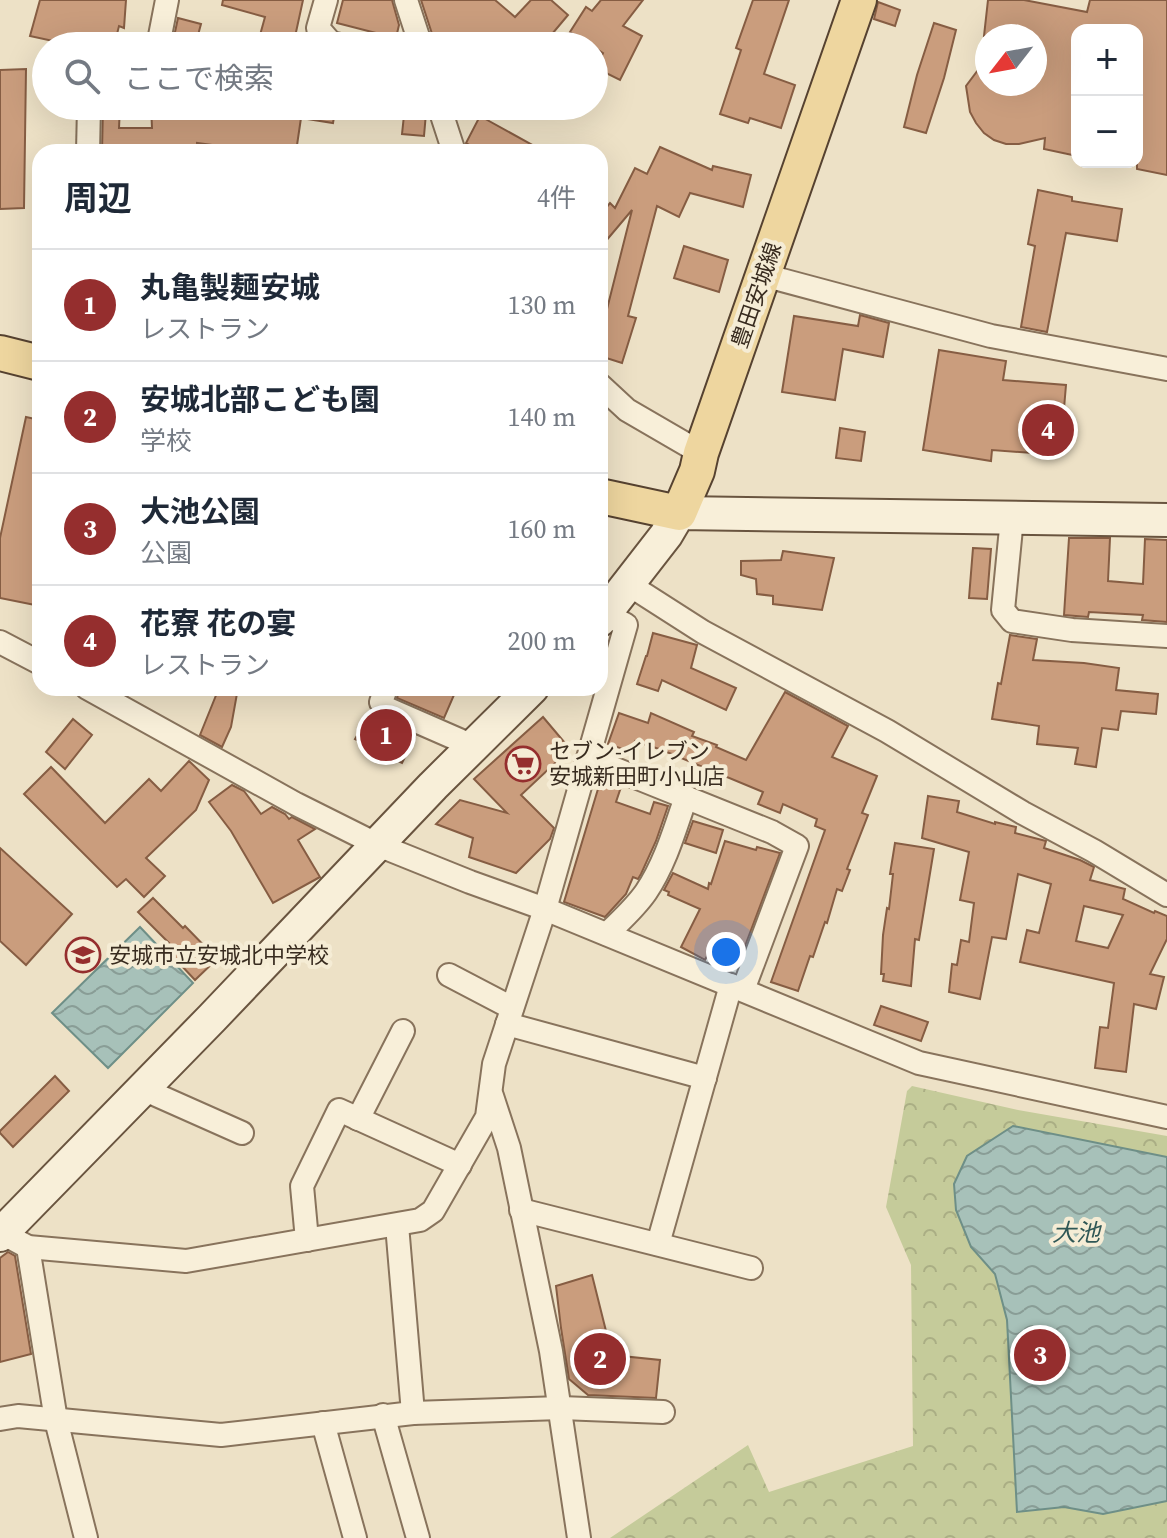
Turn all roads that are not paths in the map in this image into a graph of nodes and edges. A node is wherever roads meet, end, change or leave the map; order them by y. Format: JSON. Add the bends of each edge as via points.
{"nodes":[{"id":1,"x":167,"y":0,"type":"edge"},
{"id":2,"x":326,"y":0,"type":"edge"},
{"id":3,"x":406,"y":0,"type":"edge"},
{"id":4,"x":859,"y":0,"type":"edge"},
{"id":5,"x":161,"y":32,"type":"edge"},
{"id":6,"x":321,"y":32,"type":"edge"},
{"id":7,"x":416,"y":32,"type":"edge"},
{"id":8,"x":89,"y":120,"type":"edge"},
{"id":9,"x":444,"y":120,"type":"edge"},
{"id":10,"x":88,"y":144,"type":"edge"},
{"id":11,"x":451,"y":144,"type":"edge"},
{"id":12,"x":763,"y":275,"type":"junction"},
{"id":13,"x":0,"y":353,"type":"edge"},
{"id":14,"x":32,"y":361,"type":"edge"},
{"id":15,"x":1167,"y":369,"type":"edge"},
{"id":16,"x":608,"y":392,"type":"edge"},
{"id":17,"x":701,"y":453,"type":"junction"},
{"id":18,"x":608,"y":498,"type":"edge"},
{"id":19,"x":679,"y":513,"type":"junction"},
{"id":20,"x":1012,"y":518,"type":"junction"},
{"id":21,"x":1167,"y":520,"type":"edge"},
{"id":22,"x":628,"y":584,"type":"junction"},
{"id":23,"x":608,"y":610,"type":"edge"},
{"id":24,"x":608,"y":619,"type":"edge"},
{"id":25,"x":1167,"y":636,"type":"edge"},
{"id":26,"x":0,"y":642,"type":"edge"},
{"id":27,"x":32,"y":659,"type":"edge"},
{"id":28,"x":608,"y":688,"type":"edge"},
{"id":29,"x":101,"y":696,"type":"edge"},
{"id":30,"x":383,"y":696,"type":"edge"},
{"id":31,"x":524,"y":696,"type":"edge"},
{"id":32,"x":606,"y":696,"type":"edge"},
{"id":33,"x":473,"y":746,"type":"junction"},
{"id":34,"x":588,"y":758,"type":"junction"},
{"id":35,"x":686,"y":797,"type":"junction"},
{"id":36,"x":378,"y":845,"type":"junction"},
{"id":37,"x":1167,"y":895,"type":"edge"},
{"id":38,"x":545,"y":909,"type":"junction"},
{"id":39,"x":607,"y":934,"type":"junction"},
{"id":40,"x":449,"y":975,"type":"dead end"},
{"id":41,"x":737,"y":987,"type":"junction"},
{"id":42,"x":510,"y":1016,"type":"junction"},
{"id":43,"x":403,"y":1031,"type":"dead end"},
{"id":44,"x":705,"y":1078,"type":"junction"},
{"id":45,"x":143,"y":1089,"type":"junction"},
{"id":46,"x":492,"y":1094,"type":"junction"},
{"id":47,"x":1167,"y":1117,"type":"edge"},
{"id":48,"x":358,"y":1119,"type":"junction"},
{"id":49,"x":242,"y":1133,"type":"dead end"},
{"id":50,"x":460,"y":1165,"type":"junction"},
{"id":51,"x":521,"y":1210,"type":"junction"},
{"id":52,"x":397,"y":1225,"type":"junction"},
{"id":53,"x":10,"y":1238,"type":"edge"},
{"id":54,"x":307,"y":1240,"type":"junction"},
{"id":55,"x":658,"y":1244,"type":"junction"},
{"id":56,"x":751,"y":1268,"type":"dead end"},
{"id":57,"x":561,"y":1408,"type":"junction"},
{"id":58,"x":663,"y":1412,"type":"dead end"},
{"id":59,"x":413,"y":1413,"type":"junction"},
{"id":60,"x":383,"y":1415,"type":"junction"},
{"id":61,"x":0,"y":1419,"type":"edge"},
{"id":62,"x":56,"y":1420,"type":"junction"},
{"id":63,"x":323,"y":1423,"type":"junction"},
{"id":64,"x":86,"y":1538,"type":"edge"},
{"id":65,"x":355,"y":1538,"type":"edge"},
{"id":66,"x":418,"y":1538,"type":"edge"},
{"id":67,"x":579,"y":1538,"type":"edge"}],
"edges":[{"from":1,"to":5,"type":"street"},
{"from":2,"to":6,"type":"street"},
{"from":3,"to":7,"type":"street"},
{"from":4,"to":12,"type":"main road","name":"豊田安城線"},
{"from":8,"to":10,"type":"street"},
{"from":9,"to":11,"type":"street"},
{"from":12,"to":15,"type":"street","via":[[991,336]]},
{"from":12,"to":17,"type":"main road","name":"豊田安城線"},
{"from":13,"to":14,"type":"main road"},
{"from":16,"to":17,"type":"street","via":[[627,410]]},
{"from":17,"to":19,"type":"main road","name":"豊田安城線"},
{"from":18,"to":19,"type":"main road"},
{"from":19,"to":20,"type":"street"},
{"from":19,"to":22,"type":"street"},
{"from":20,"to":21,"type":"street"},
{"from":20,"to":25,"type":"street","via":[[1003,610],[1012,621]]},
{"from":22,"to":23,"type":"street"},
{"from":22,"to":37,"type":"street","via":[[703,632],[887,731]]},
{"from":24,"to":28,"type":"street","via":[[626,625]]},
{"from":26,"to":27,"type":"street"},
{"from":29,"to":36,"type":"street"},
{"from":30,"to":33,"type":"street","via":[[386,708]]},
{"from":31,"to":33,"type":"street"},
{"from":32,"to":34,"type":"street"},
{"from":33,"to":36,"type":"street"},
{"from":34,"to":35,"type":"street"},
{"from":34,"to":38,"type":"street"},
{"from":35,"to":39,"type":"street","via":[[648,890]]},
{"from":35,"to":41,"type":"street","via":[[797,846]]},
{"from":36,"to":38,"type":"street"},
{"from":36,"to":45,"type":"street"},
{"from":38,"to":39,"type":"street"},
{"from":38,"to":42,"type":"street"},
{"from":39,"to":41,"type":"street"},
{"from":40,"to":42,"type":"street"},
{"from":41,"to":44,"type":"street"},
{"from":41,"to":47,"type":"street","via":[[919,1063]]},
{"from":42,"to":44,"type":"street"},
{"from":42,"to":46,"type":"street","via":[[494,1064]]},
{"from":43,"to":48,"type":"street"},
{"from":44,"to":55,"type":"street"},
{"from":45,"to":49,"type":"street"},
{"from":45,"to":53,"type":"street"},
{"from":46,"to":50,"type":"street","via":[[487,1117]]},
{"from":46,"to":51,"type":"street"},
{"from":48,"to":50,"type":"street"},
{"from":48,"to":54,"type":"street","via":[[339,1110],[302,1186]]},
{"from":50,"to":52,"type":"street","via":[[433,1211]]},
{"from":51,"to":55,"type":"street"},
{"from":51,"to":57,"type":"street"},
{"from":52,"to":54,"type":"street"},
{"from":52,"to":59,"type":"street"},
{"from":53,"to":54,"type":"street","via":[[186,1261]]},
{"from":53,"to":62,"type":"street"},
{"from":55,"to":56,"type":"street"},
{"from":57,"to":58,"type":"street"},
{"from":57,"to":59,"type":"street"},
{"from":57,"to":67,"type":"street"},
{"from":59,"to":60,"type":"street"},
{"from":60,"to":63,"type":"street"},
{"from":60,"to":66,"type":"street"},
{"from":61,"to":62,"type":"street"},
{"from":62,"to":63,"type":"street","via":[[221,1435]]},
{"from":62,"to":64,"type":"street"},
{"from":63,"to":65,"type":"street"}]}
